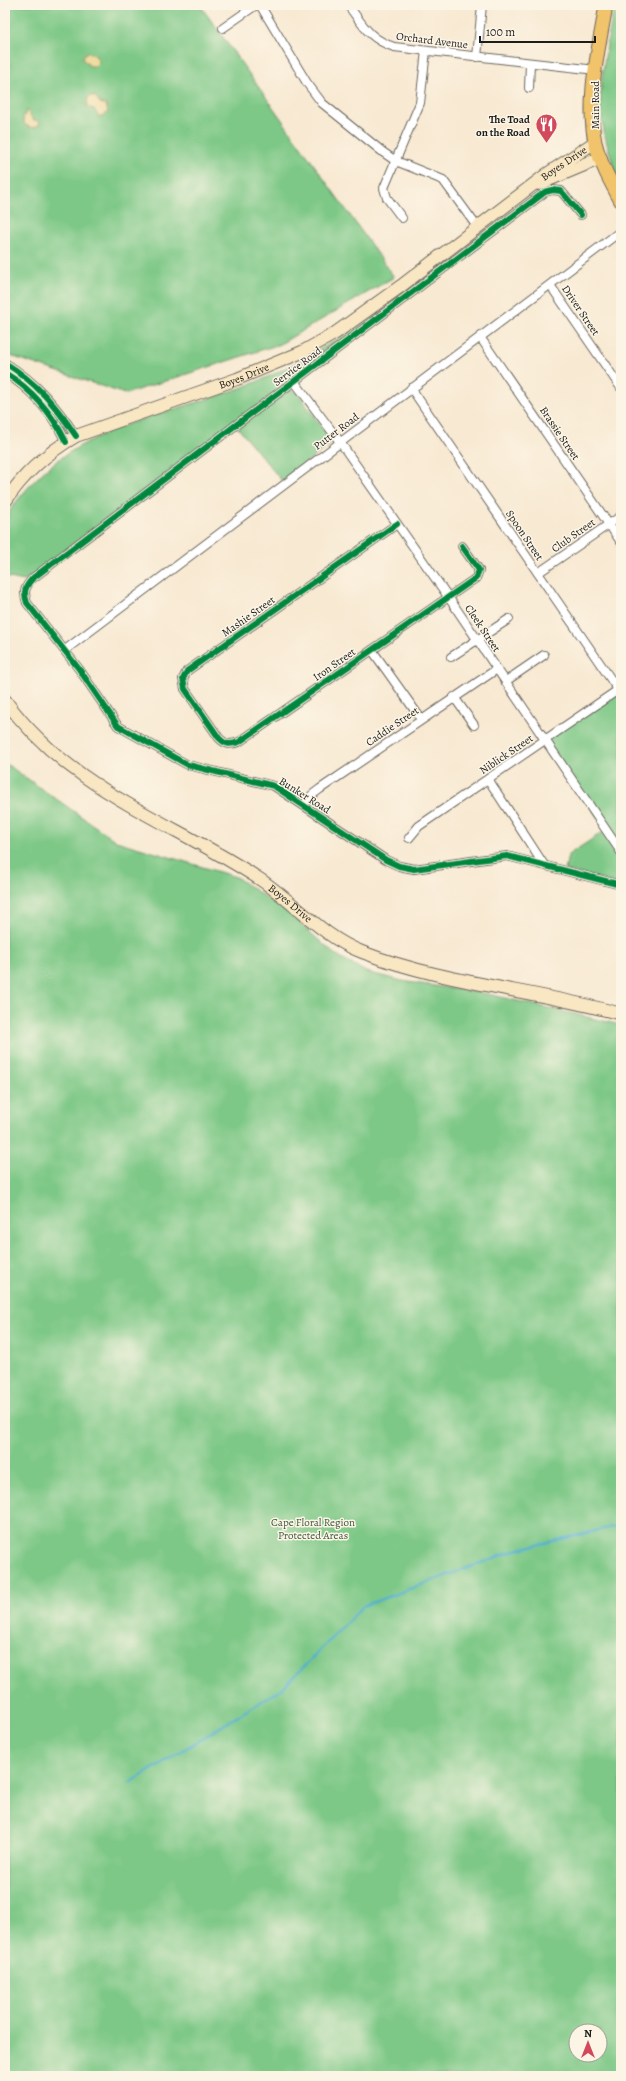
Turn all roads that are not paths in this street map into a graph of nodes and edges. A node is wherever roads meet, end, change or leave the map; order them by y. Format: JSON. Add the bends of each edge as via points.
{"nodes":[{"id":1,"x":256,"y":5,"type":"edge"},
{"id":2,"x":260,"y":5,"type":"edge"},
{"id":3,"x":348,"y":5,"type":"edge"},
{"id":4,"x":482,"y":5,"type":"edge"},
{"id":5,"x":606,"y":5,"type":"edge"},
{"id":6,"x":223,"y":28,"type":"dead end"},
{"id":7,"x":426,"y":51,"type":"junction"},
{"id":8,"x":477,"y":57,"type":"junction"},
{"id":9,"x":530,"y":63,"type":"junction"},
{"id":10,"x":596,"y":70,"type":"junction"},
{"id":11,"x":529,"y":88,"type":"dead end"},
{"id":12,"x":596,"y":142,"type":"junction"},
{"id":13,"x":601,"y":158,"type":"junction"},
{"id":14,"x":396,"y":161,"type":"junction"},
{"id":15,"x":532,"y":192,"type":"junction"},
{"id":16,"x":621,"y":201,"type":"edge"},
{"id":17,"x":581,"y":215,"type":"dead end"},
{"id":18,"x":402,"y":218,"type":"dead end"},
{"id":19,"x":478,"y":228,"type":"junction"},
{"id":20,"x":621,"y":231,"type":"edge"},
{"id":21,"x":550,"y":285,"type":"junction"},
{"id":22,"x":480,"y":337,"type":"junction"},
{"id":23,"x":5,"y":363,"type":"edge"},
{"id":24,"x":5,"y":374,"type":"edge"},
{"id":25,"x":294,"y":381,"type":"junction"},
{"id":26,"x":411,"y":388,"type":"junction"},
{"id":27,"x":621,"y":388,"type":"edge"},
{"id":28,"x":71,"y":439,"type":"junction"},
{"id":29,"x":340,"y":442,"type":"junction"},
{"id":30,"x":5,"y":502,"type":"edge"},
{"id":31,"x":621,"y":516,"type":"edge"},
{"id":32,"x":397,"y":524,"type":"junction"},
{"id":33,"x":609,"y":524,"type":"junction"},
{"id":34,"x":621,"y":542,"type":"edge"},
{"id":35,"x":462,"y":546,"type":"dead end"},
{"id":36,"x":538,"y":572,"type":"junction"},
{"id":37,"x":25,"y":587,"type":"joint"},
{"id":38,"x":449,"y":598,"type":"junction"},
{"id":39,"x":509,"y":619,"type":"dead end"},
{"id":40,"x":477,"y":640,"type":"junction"},
{"id":41,"x":65,"y":650,"type":"junction"},
{"id":42,"x":372,"y":650,"type":"junction"},
{"id":43,"x":544,"y":655,"type":"dead end"},
{"id":44,"x":451,"y":656,"type":"dead end"},
{"id":45,"x":497,"y":669,"type":"junction"},
{"id":46,"x":506,"y":681,"type":"junction"},
{"id":47,"x":620,"y":692,"type":"edge"},
{"id":48,"x":454,"y":697,"type":"junction"},
{"id":49,"x":5,"y":700,"type":"edge"},
{"id":50,"x":421,"y":719,"type":"junction"},
{"id":51,"x":474,"y":725,"type":"dead end"},
{"id":52,"x":545,"y":740,"type":"junction"},
{"id":53,"x":230,"y":745,"type":"joint"},
{"id":54,"x":488,"y":779,"type":"junction"},
{"id":55,"x":304,"y":805,"type":"junction"},
{"id":56,"x":408,"y":838,"type":"dead end"},
{"id":57,"x":621,"y":852,"type":"edge"},
{"id":58,"x":544,"y":865,"type":"junction"},
{"id":59,"x":621,"y":885,"type":"edge"},
{"id":60,"x":621,"y":1014,"type":"edge"}],
"edges":[{"from":1,"to":6,"type":"street"},
{"from":2,"to":14,"type":"street","via":[[318,99]]},
{"from":3,"to":7,"type":"street","name":"Orchard Avenue","via":[[370,35],[380,43]]},
{"from":4,"to":8,"type":"street"},
{"from":5,"to":10,"type":"main road","name":"Main Road"},
{"from":7,"to":8,"type":"street","name":"Orchard Avenue"},
{"from":7,"to":14,"type":"street","via":[[420,103]]},
{"from":8,"to":9,"type":"street","name":"Orchard Avenue"},
{"from":9,"to":10,"type":"street","name":"Orchard Avenue"},
{"from":9,"to":11,"type":"street"},
{"from":10,"to":12,"type":"main road","name":"Main Road","via":[[592,108]]},
{"from":12,"to":13,"type":"main road","name":"Main Road"},
{"from":12,"to":15,"type":"main road","name":"Boyes Drive","via":[[547,174]]},
{"from":13,"to":15,"type":"main road","name":"Boyes Drive"},
{"from":13,"to":16,"type":"main road","name":"Main Road"},
{"from":14,"to":18,"type":"street","via":[[386,182],[385,193]]},
{"from":14,"to":19,"type":"street","via":[[443,180]]},
{"from":15,"to":17,"type":"street","name":"Service Road","via":[[561,191]]},
{"from":15,"to":19,"type":"main road","name":"Boyes Drive"},
{"from":15,"to":25,"type":"street","name":"Service Road"},
{"from":19,"to":28,"type":"main road","name":"Boyes Drive","via":[[358,317],[302,352],[237,380]]},
{"from":20,"to":21,"type":"street","name":"Putter Road"},
{"from":21,"to":22,"type":"street","name":"Putter Road"},
{"from":21,"to":27,"type":"street","name":"Driver Street"},
{"from":22,"to":26,"type":"street","name":"Putter Road"},
{"from":22,"to":33,"type":"street","name":"Brassie Street"},
{"from":23,"to":28,"type":"street","via":[[44,393],[59,410]]},
{"from":24,"to":28,"type":"street","via":[[28,388]]},
{"from":25,"to":29,"type":"street","name":"Cleek Street"},
{"from":25,"to":37,"type":"street","name":"Service Road","via":[[33,578]]},
{"from":26,"to":29,"type":"street","name":"Putter Road"},
{"from":26,"to":36,"type":"street","name":"Spoon Street"},
{"from":28,"to":30,"type":"main road","name":"Boyes Drive","via":[[28,472]]},
{"from":29,"to":32,"type":"street","name":"Cleek Street"},
{"from":29,"to":41,"type":"street","name":"Putter Road"},
{"from":31,"to":33,"type":"street","name":"Club Street"},
{"from":32,"to":38,"type":"street","name":"Cleek Street"},
{"from":32,"to":53,"type":"street","name":"Mashie Street","via":[[187,671],[183,679],[185,689],[219,738]]},
{"from":33,"to":34,"type":"street","name":"Brassie Street"},
{"from":33,"to":36,"type":"street","name":"Club Street"},
{"from":35,"to":38,"type":"street","name":"Iron Street","via":[[479,573]]},
{"from":36,"to":47,"type":"street","name":"Spoon Street"},
{"from":37,"to":41,"type":"street","name":"Bunker Road","via":[[27,603]]},
{"from":38,"to":40,"type":"street","name":"Cleek Street"},
{"from":38,"to":42,"type":"street","name":"Iron Street"},
{"from":39,"to":40,"type":"street"},
{"from":40,"to":44,"type":"street"},
{"from":40,"to":45,"type":"street","name":"Cleek Street"},
{"from":41,"to":55,"type":"street","name":"Bunker Road","via":[[123,730],[188,766],[270,785]]},
{"from":42,"to":50,"type":"street"},
{"from":42,"to":53,"type":"street","name":"Iron Street","via":[[239,742]]},
{"from":43,"to":46,"type":"street"},
{"from":45,"to":46,"type":"street","name":"Cleek Street"},
{"from":45,"to":48,"type":"street","name":"Caddie Street"},
{"from":46,"to":52,"type":"street","name":"Cleek Street"},
{"from":47,"to":52,"type":"street","name":"Niblick Street"},
{"from":48,"to":50,"type":"street","name":"Caddie Street"},
{"from":48,"to":51,"type":"street"},
{"from":49,"to":60,"type":"main road","name":"Boyes Drive","via":[[33,734],[68,765],[131,808],[256,877],[329,934],[352,948],[418,970]]},
{"from":50,"to":55,"type":"street","name":"Caddie Street","via":[[314,793]]},
{"from":52,"to":54,"type":"street","name":"Niblick Street"},
{"from":52,"to":57,"type":"street","name":"Cleek Street"},
{"from":54,"to":56,"type":"street","name":"Niblick Street","via":[[419,826]]},
{"from":54,"to":58,"type":"street"},
{"from":55,"to":58,"type":"street","name":"Bunker Road","via":[[386,860],[405,868],[414,869],[507,856]]},
{"from":58,"to":59,"type":"street","name":"Bunker Road"}]}
